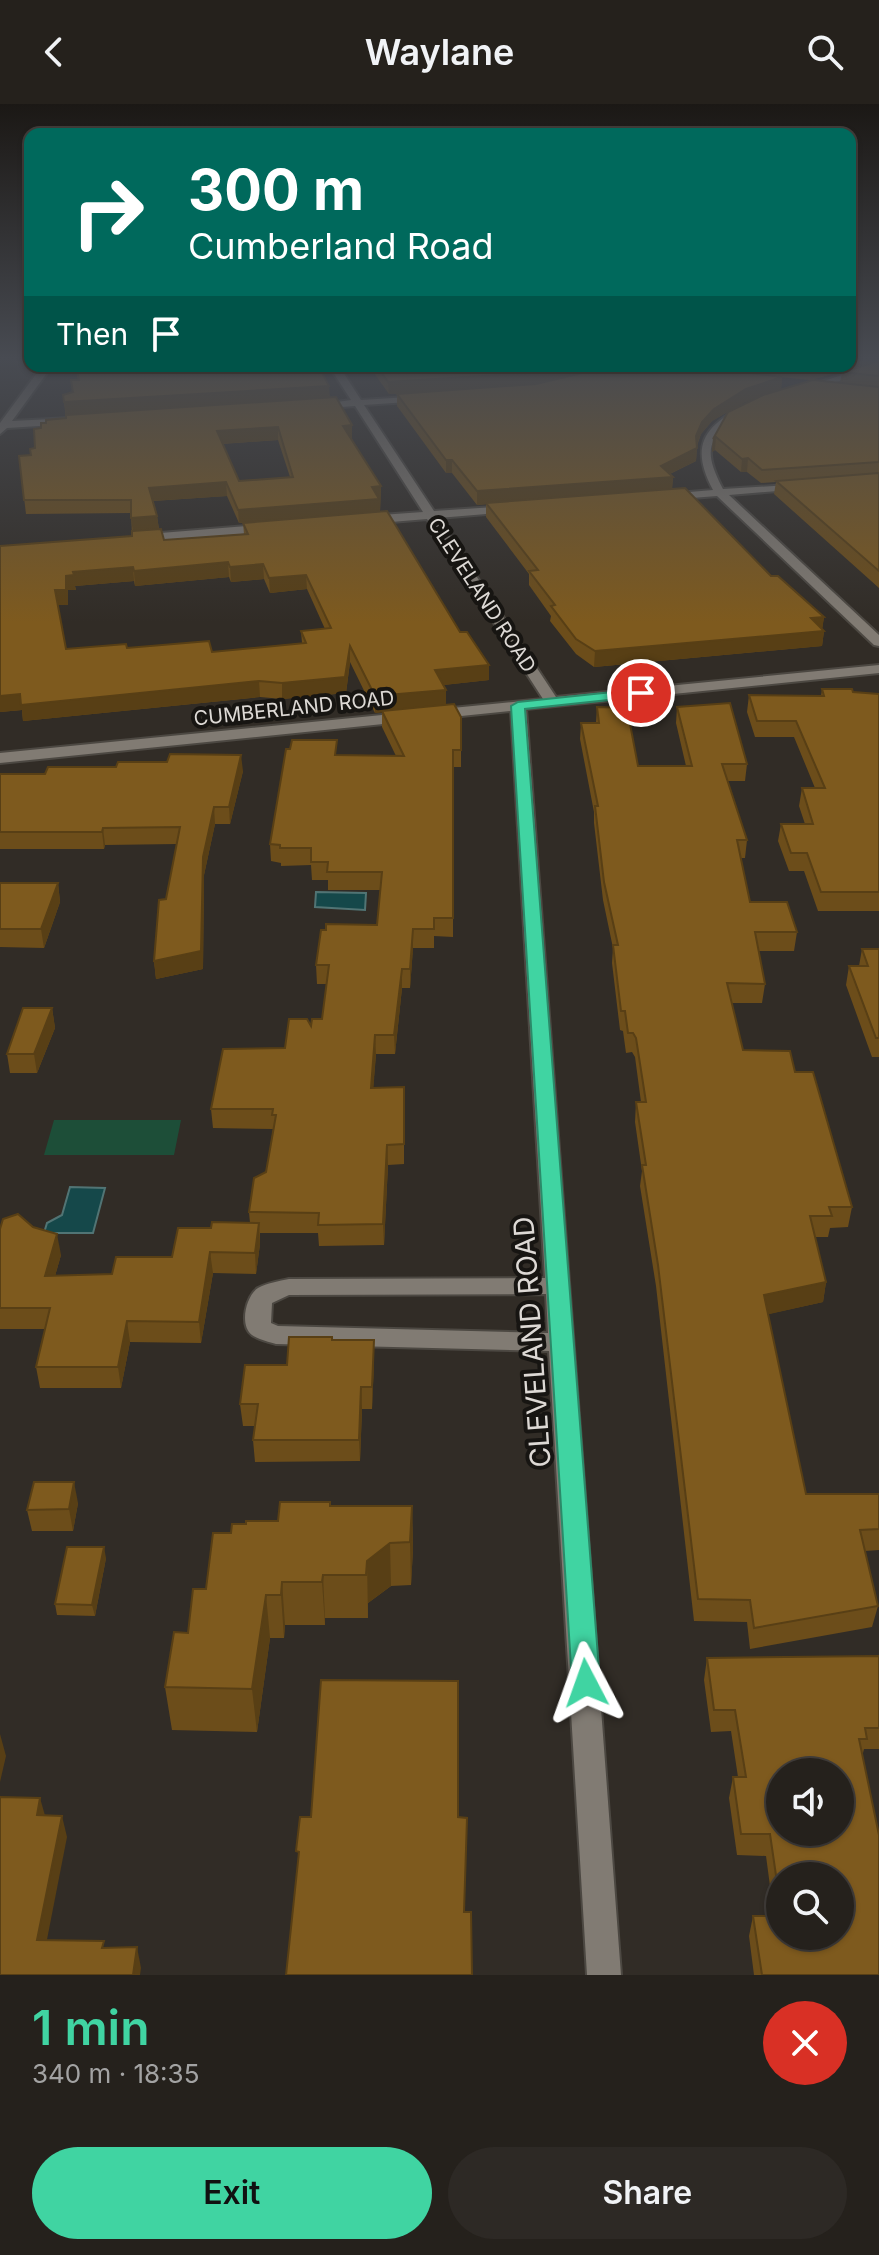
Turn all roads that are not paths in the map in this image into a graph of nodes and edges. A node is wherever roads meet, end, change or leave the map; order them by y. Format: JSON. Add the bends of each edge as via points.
{"nodes":[{"id":1,"x":385,"y":447,"type":"edge"},
{"id":2,"x":705,"y":447,"type":"edge"},
{"id":3,"x":816,"y":485,"type":"edge"},
{"id":4,"x":720,"y":493,"type":"junction"},
{"id":5,"x":654,"y":498,"type":"edge"},
{"id":6,"x":526,"y":508,"type":"edge"},
{"id":7,"x":430,"y":515,"type":"junction"},
{"id":8,"x":347,"y":522,"type":"edge"},
{"id":9,"x":284,"y":527,"type":"edge"},
{"id":10,"x":126,"y":539,"type":"edge"},
{"id":11,"x":879,"y":642,"type":"edge"},
{"id":12,"x":879,"y":669,"type":"edge"},
{"id":13,"x":552,"y":702,"type":"junction"},
{"id":14,"x":518,"y":706,"type":"junction"},
{"id":15,"x":0,"y":758,"type":"edge"},
{"id":16,"x":559,"y":1286,"type":"junction"},
{"id":17,"x":563,"y":1342,"type":"junction"},
{"id":18,"x":604,"y":1975,"type":"edge"}],
"edges":[{"from":1,"to":7,"type":"street","name":"CLEVELAND ROAD"},
{"from":2,"to":4,"type":"street","via":[[705,469]]},
{"from":3,"to":4,"type":"street"},
{"from":4,"to":5,"type":"street"},
{"from":4,"to":11,"type":"street"},
{"from":6,"to":7,"type":"street"},
{"from":7,"to":8,"type":"street"},
{"from":7,"to":13,"type":"street","name":"CLEVELAND ROAD"},
{"from":9,"to":10,"type":"street"},
{"from":12,"to":13,"type":"street","name":"CUMBERLAND ROAD"},
{"from":13,"to":14,"type":"street","name":"CUMBERLAND ROAD"},
{"from":14,"to":15,"type":"street","name":"CUMBERLAND ROAD"},
{"from":14,"to":16,"type":"street","name":"CLEVELAND ROAD"},
{"from":16,"to":17,"type":"street","name":"CLEVELAND ROAD"},
{"from":16,"to":17,"type":"street","via":[[289,1287],[270,1291],[257,1308],[259,1328],[276,1335]]},
{"from":17,"to":18,"type":"street","name":"CLEVELAND ROAD"}]}
